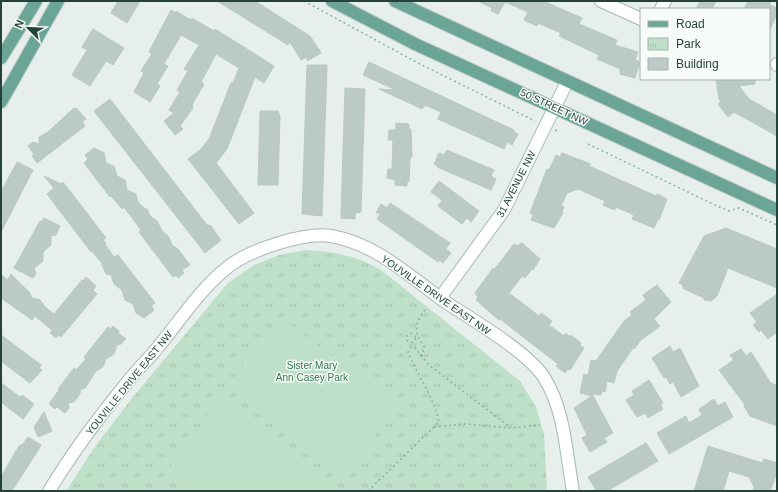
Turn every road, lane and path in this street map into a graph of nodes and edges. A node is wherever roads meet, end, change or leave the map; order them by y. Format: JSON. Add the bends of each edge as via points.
{"nodes":[{"id":1,"x":36,"y":1,"type":"edge"},
{"id":2,"x":58,"y":1,"type":"edge"},
{"id":3,"x":304,"y":1,"type":"edge"},
{"id":4,"x":332,"y":1,"type":"edge"},
{"id":5,"x":395,"y":1,"type":"edge"},
{"id":6,"x":601,"y":1,"type":"edge"},
{"id":7,"x":640,"y":19,"type":"edge"},
{"id":8,"x":1,"y":58,"type":"edge"},
{"id":9,"x":567,"y":82,"type":"junction"},
{"id":10,"x":1,"y":102,"type":"edge"},
{"id":11,"x":554,"y":108,"type":"junction"},
{"id":12,"x":534,"y":120,"type":"dead end"},
{"id":13,"x":588,"y":144,"type":"dead end"},
{"id":14,"x":777,"y":178,"type":"edge"},
{"id":15,"x":777,"y":209,"type":"edge"},
{"id":16,"x":777,"y":226,"type":"edge"},
{"id":17,"x":440,"y":298,"type":"junction"},
{"id":18,"x":426,"y":308,"type":"dead end"},
{"id":19,"x":416,"y":336,"type":"junction"},
{"id":20,"x":420,"y":356,"type":"junction"},
{"id":21,"x":540,"y":425,"type":"dead end"},
{"id":22,"x":434,"y":427,"type":"junction"},
{"id":23,"x":511,"y":428,"type":"junction"},
{"id":24,"x":49,"y":491,"type":"edge"},
{"id":25,"x":368,"y":491,"type":"edge"},
{"id":26,"x":573,"y":491,"type":"edge"}],
"edges":[{"from":1,"to":8,"type":"main road"},
{"from":2,"to":10,"type":"main road"},
{"from":3,"to":12,"type":"path","via":[[418,63]]},
{"from":4,"to":11,"type":"main road","name":"50 STREET NW","via":[[415,44]]},
{"from":5,"to":9,"type":"main road"},
{"from":6,"to":7,"type":"street"},
{"from":9,"to":11,"type":"street","name":"31 AVENUE NW"},
{"from":9,"to":14,"type":"main road"},
{"from":11,"to":15,"type":"main road","name":"50 STREET NW"},
{"from":11,"to":17,"type":"street","name":"31 AVENUE NW","via":[[504,210]]},
{"from":13,"to":16,"type":"path","via":[[723,208],[739,208]]},
{"from":17,"to":24,"type":"street","name":"YOUVILLE DRIVE EAST NW","via":[[400,267],[361,244],[329,236],[293,238],[245,256],[228,267],[206,289],[127,382],[78,447]]},
{"from":17,"to":26,"type":"street","name":"YOUVILLE DRIVE EAST NW","via":[[525,356],[544,377],[562,419]]},
{"from":18,"to":19,"type":"path","via":[[417,323]]},
{"from":19,"to":19,"type":"path","via":[[409,334],[406,340],[413,343]]},
{"from":19,"to":20,"type":"path","via":[[425,348]]},
{"from":20,"to":22,"type":"path","via":[[413,346],[408,349],[437,414],[439,422]]},
{"from":20,"to":23,"type":"path"},
{"from":21,"to":23,"type":"path"},
{"from":22,"to":23,"type":"path","via":[[465,424]]},
{"from":22,"to":25,"type":"path"}]}
